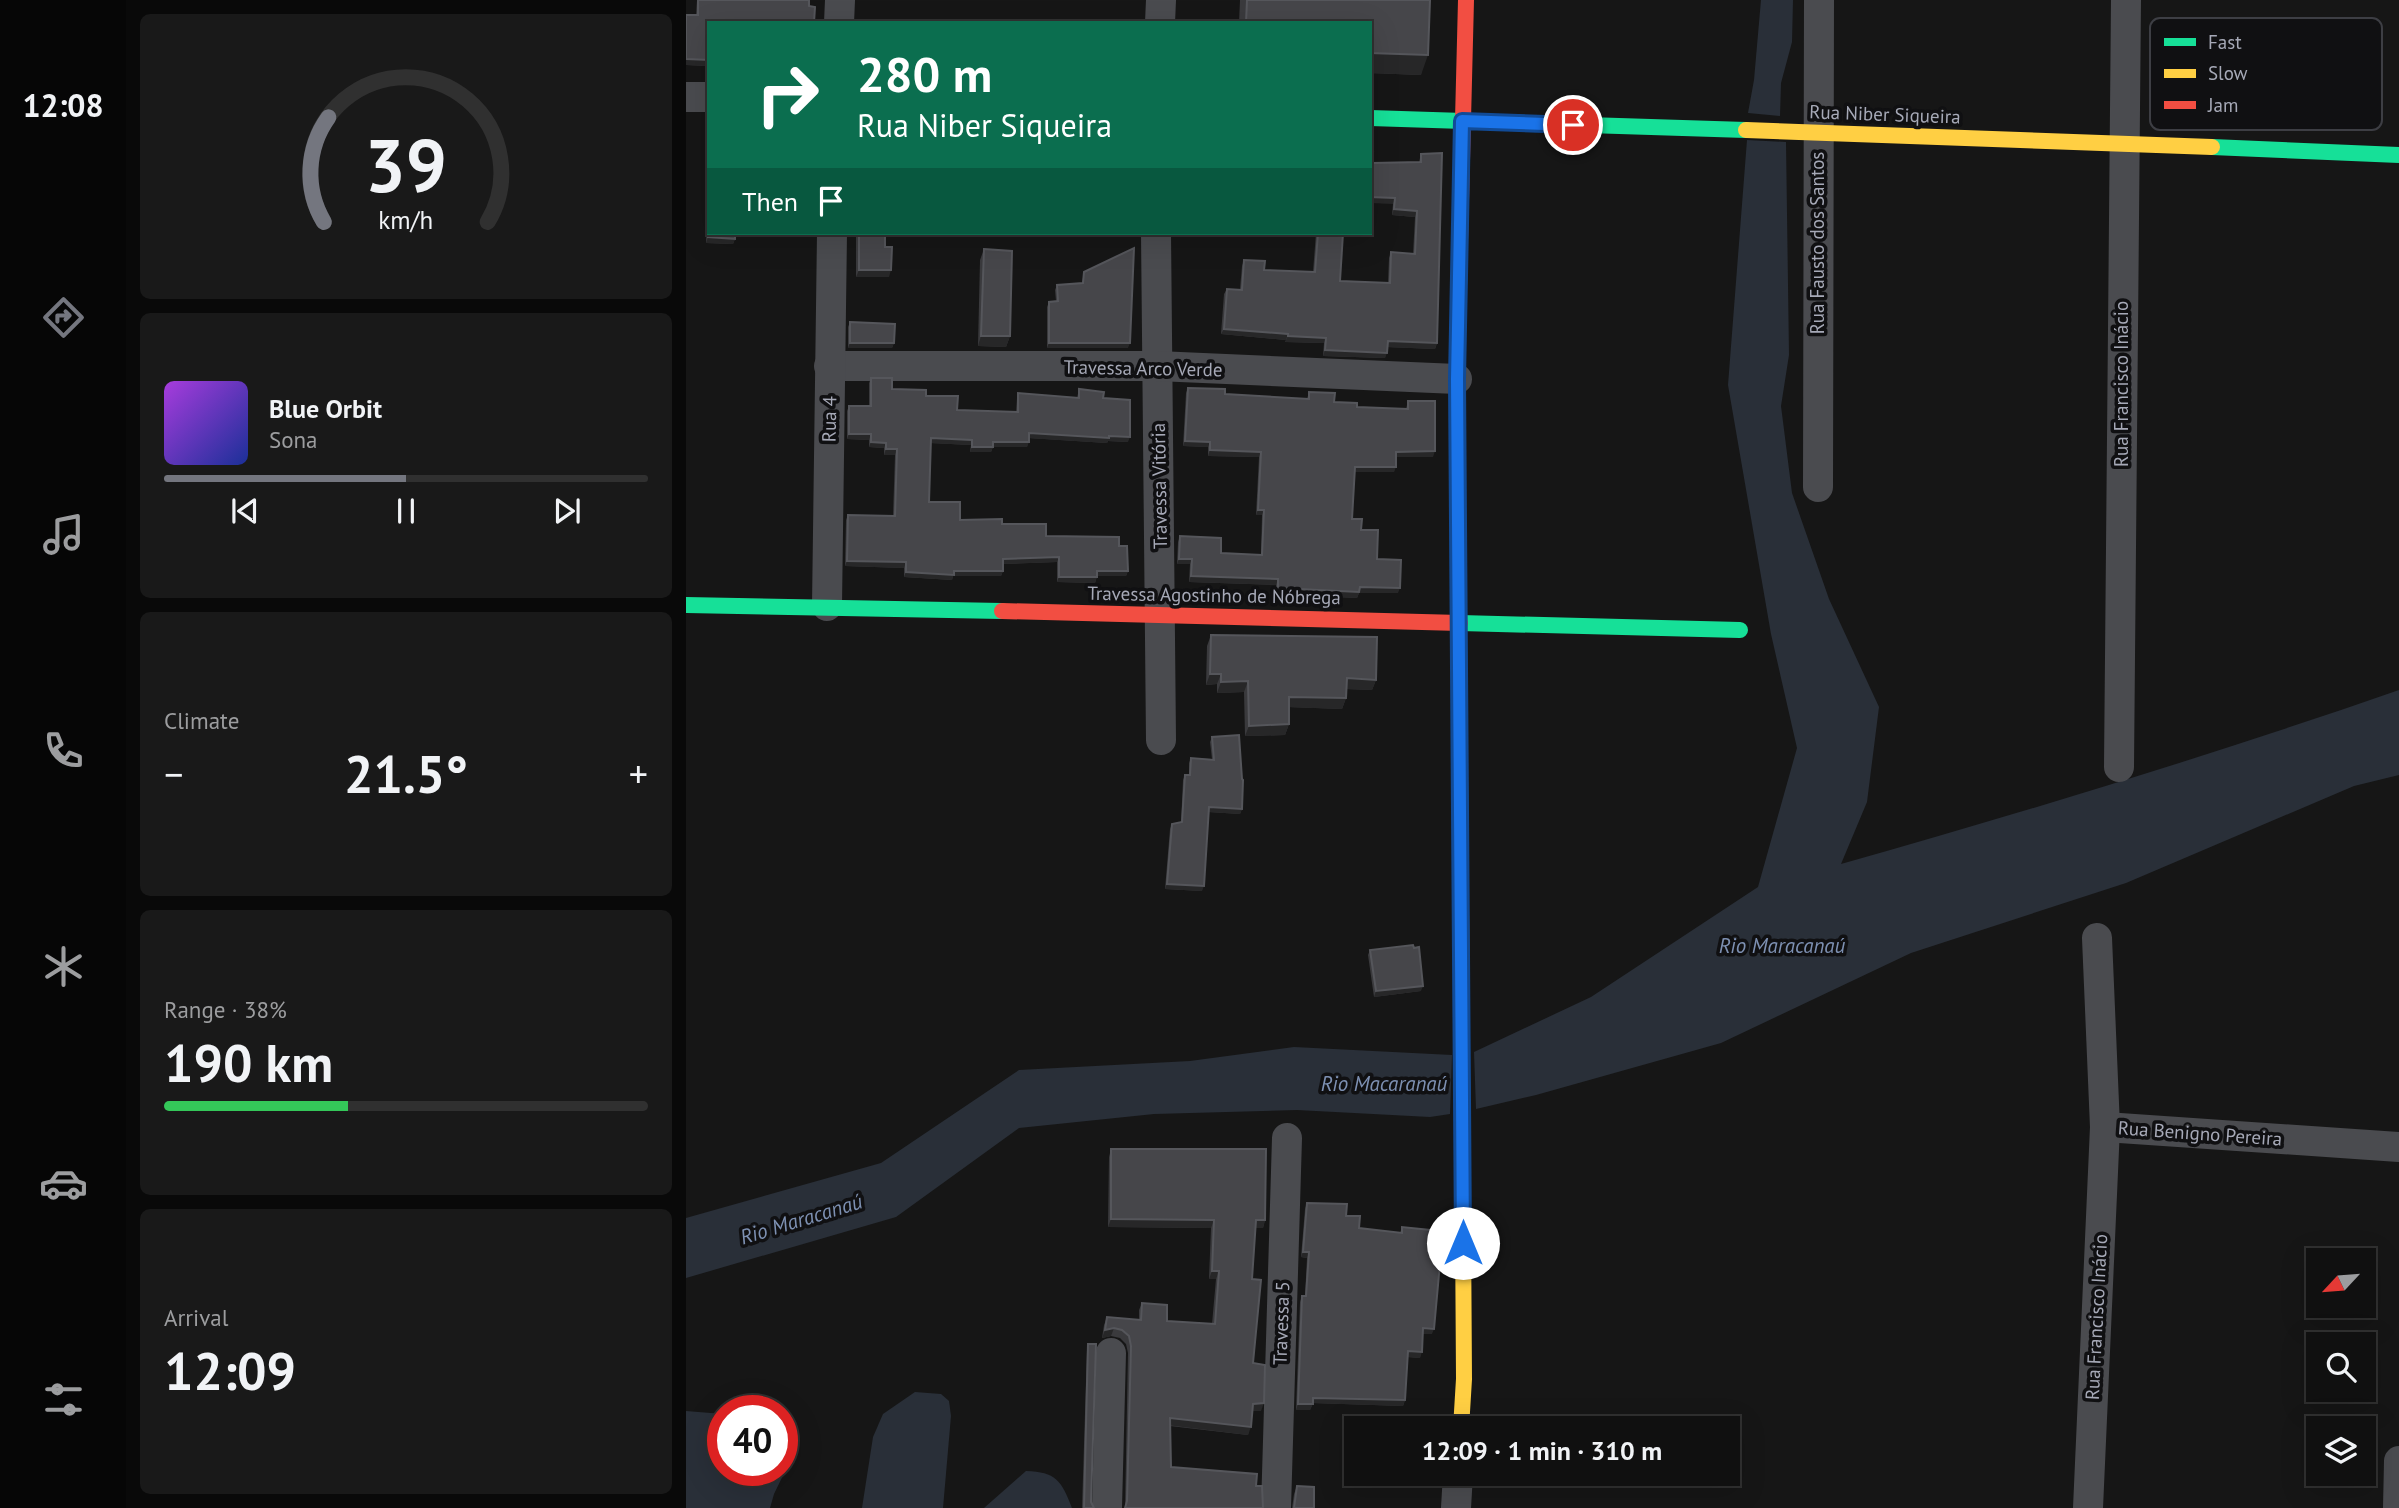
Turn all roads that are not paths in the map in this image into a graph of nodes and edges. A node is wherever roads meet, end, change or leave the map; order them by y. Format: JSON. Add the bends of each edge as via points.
{"nodes":[{"id":1,"x":840,"y":0,"type":"edge"},
{"id":2,"x":1161,"y":0,"type":"edge"},
{"id":3,"x":1466,"y":0,"type":"edge"},
{"id":4,"x":1819,"y":0,"type":"edge"},
{"id":5,"x":2126,"y":0,"type":"edge"},
{"id":6,"x":839,"y":21,"type":"edge"},
{"id":7,"x":1160,"y":21,"type":"edge"},
{"id":8,"x":686,"y":97,"type":"edge"},
{"id":9,"x":707,"y":97,"type":"edge"},
{"id":10,"x":1372,"y":118,"type":"edge"},
{"id":11,"x":1462,"y":121,"type":"junction"},
{"id":12,"x":1817,"y":133,"type":"junction"},
{"id":13,"x":2123,"y":143,"type":"junction"},
{"id":14,"x":2399,"y":155,"type":"edge"},
{"id":15,"x":832,"y":235,"type":"edge"},
{"id":16,"x":1156,"y":235,"type":"edge"},
{"id":17,"x":829,"y":366,"type":"junction"},
{"id":18,"x":1157,"y":366,"type":"junction"},
{"id":19,"x":1457,"y":379,"type":"junction"},
{"id":20,"x":1818,"y":487,"type":"dead end"},
{"id":21,"x":686,"y":605,"type":"edge"},
{"id":22,"x":827,"y":606,"type":"junction"},
{"id":23,"x":1160,"y":615,"type":"junction"},
{"id":24,"x":1459,"y":623,"type":"junction"},
{"id":25,"x":1740,"y":630,"type":"dead end"},
{"id":26,"x":1161,"y":740,"type":"dead end"},
{"id":27,"x":2119,"y":767,"type":"dead end"},
{"id":28,"x":2097,"y":938,"type":"dead end"},
{"id":29,"x":2105,"y":1127,"type":"junction"},
{"id":30,"x":1287,"y":1138,"type":"dead end"},
{"id":31,"x":2399,"y":1147,"type":"edge"},
{"id":32,"x":1111,"y":1353,"type":"dead end"},
{"id":33,"x":1462,"y":1416,"type":"edge"},
{"id":34,"x":2399,"y":1461,"type":"edge"},
{"id":35,"x":1457,"y":1486,"type":"edge"},
{"id":36,"x":1107,"y":1508,"type":"edge"},
{"id":37,"x":1276,"y":1508,"type":"edge"},
{"id":38,"x":1456,"y":1508,"type":"edge"},
{"id":39,"x":2088,"y":1508,"type":"edge"},
{"id":40,"x":2398,"y":1508,"type":"edge"}],
"edges":[{"from":1,"to":6,"type":"street"},
{"from":2,"to":7,"type":"street"},
{"from":3,"to":11,"type":"street"},
{"from":4,"to":12,"type":"street","name":"Rua Fausto dos Santos"},
{"from":5,"to":13,"type":"street","name":"Rua Francisco Inácio"},
{"from":8,"to":9,"type":"street"},
{"from":10,"to":11,"type":"street","name":"Rua Niber Siqueira"},
{"from":11,"to":12,"type":"street","name":"Rua Niber Siqueira"},
{"from":11,"to":19,"type":"street"},
{"from":12,"to":13,"type":"street","name":"Rua Niber Siqueira"},
{"from":12,"to":20,"type":"street","name":"Rua Fausto dos Santos"},
{"from":13,"to":14,"type":"street","name":"Rua Niber Siqueira"},
{"from":13,"to":27,"type":"street","name":"Rua Francisco Inácio"},
{"from":15,"to":17,"type":"street","name":"Rua 4"},
{"from":16,"to":18,"type":"street","name":"Travessa Vitória"},
{"from":17,"to":18,"type":"street","name":"Travessa Arco Verde"},
{"from":17,"to":22,"type":"street","name":"Rua 4"},
{"from":18,"to":19,"type":"street","name":"Travessa Arco Verde"},
{"from":18,"to":23,"type":"street","name":"Travessa Vitória"},
{"from":19,"to":24,"type":"street"},
{"from":21,"to":22,"type":"street","name":"Travessa Agostinho de Nóbrega"},
{"from":22,"to":23,"type":"street","name":"Travessa Agostinho de Nóbrega"},
{"from":23,"to":24,"type":"street","name":"Travessa Agostinho de Nóbrega"},
{"from":23,"to":26,"type":"street","name":"Travessa Vitória"},
{"from":24,"to":25,"type":"street","name":"Travessa Agostinho de Nóbrega"},
{"from":24,"to":33,"type":"street"},
{"from":28,"to":29,"type":"street","name":"Rua Benigno Pereira"},
{"from":29,"to":31,"type":"street","name":"Rua Benigno Pereira"},
{"from":29,"to":39,"type":"street","name":"Rua Francisco Inácio"},
{"from":30,"to":37,"type":"street","name":"Travessa 5"},
{"from":32,"to":36,"type":"street"},
{"from":34,"to":40,"type":"street"},
{"from":35,"to":38,"type":"street"}]}
